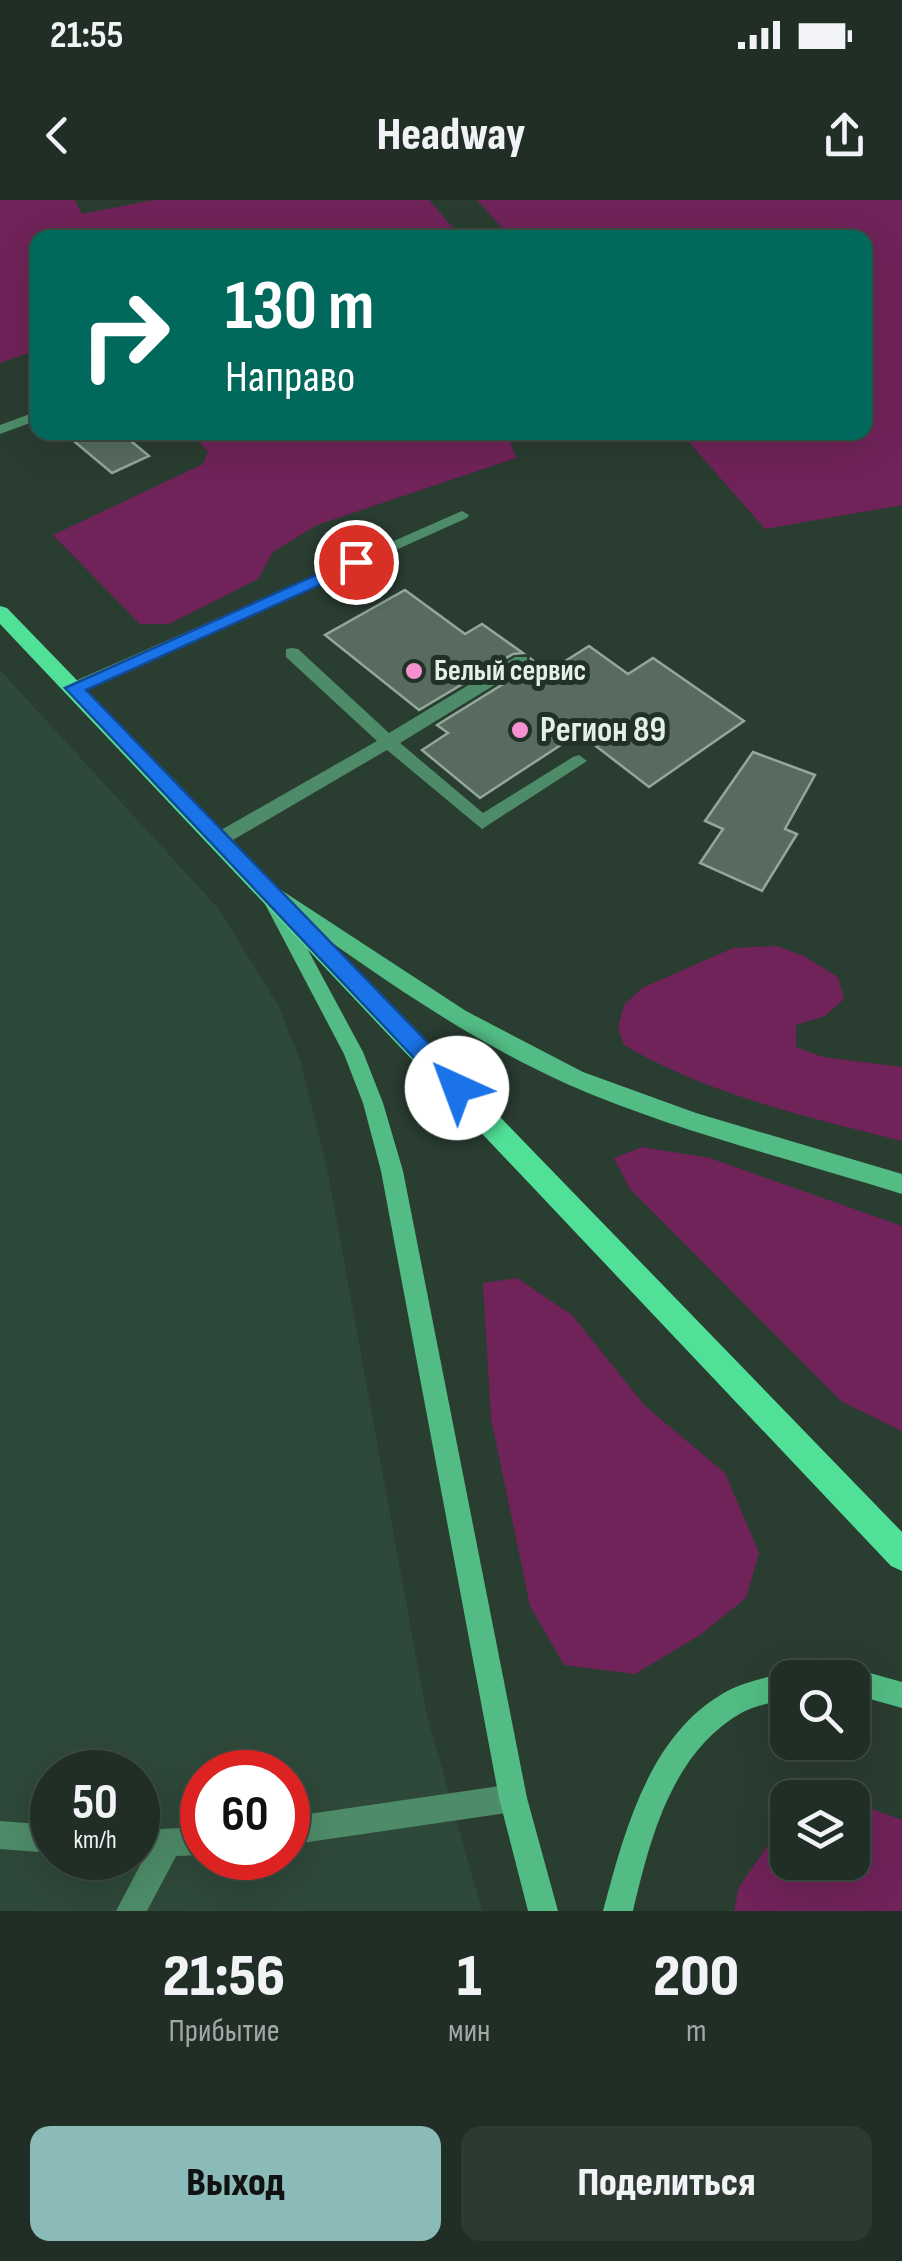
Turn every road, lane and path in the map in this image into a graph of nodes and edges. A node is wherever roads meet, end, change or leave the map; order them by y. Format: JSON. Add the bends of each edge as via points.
{"nodes":[{"id":1,"x":30,"y":417,"type":"edge"},
{"id":2,"x":0,"y":430,"type":"edge"},
{"id":3,"x":462,"y":515,"type":"dead end"},
{"id":4,"x":0,"y":612,"type":"edge"},
{"id":5,"x":292,"y":653,"type":"dead end"},
{"id":6,"x":521,"y":661,"type":"dead end"},
{"id":7,"x":74,"y":688,"type":"junction"},
{"id":8,"x":388,"y":742,"type":"junction"},
{"id":9,"x":580,"y":761,"type":"dead end"},
{"id":10,"x":220,"y":839,"type":"junction"},
{"id":11,"x":264,"y":885,"type":"junction"},
{"id":12,"x":902,"y":1184,"type":"edge"},
{"id":13,"x":902,"y":1555,"type":"edge"},
{"id":14,"x":870,"y":1687,"type":"edge"},
{"id":15,"x":770,"y":1691,"type":"edge"},
{"id":16,"x":902,"y":1695,"type":"edge"},
{"id":17,"x":513,"y":1798,"type":"junction"},
{"id":18,"x":310,"y":1828,"type":"edge"},
{"id":19,"x":0,"y":1836,"type":"edge"},
{"id":20,"x":30,"y":1837,"type":"edge"},
{"id":21,"x":141,"y":1880,"type":"edge"},
{"id":22,"x":131,"y":1911,"type":"edge"},
{"id":23,"x":543,"y":1911,"type":"edge"},
{"id":24,"x":618,"y":1911,"type":"edge"}],
"edges":[{"from":1,"to":2,"type":"lane"},
{"from":3,"to":7,"type":"lane"},
{"from":4,"to":7,"type":"main road"},
{"from":5,"to":8,"type":"lane"},
{"from":6,"to":8,"type":"lane"},
{"from":7,"to":10,"type":"main road"},
{"from":8,"to":9,"type":"lane","via":[[482,822]]},
{"from":8,"to":10,"type":"lane"},
{"from":10,"to":11,"type":"main road"},
{"from":11,"to":12,"type":"main road","via":[[400,981],[561,1071]]},
{"from":11,"to":13,"type":"main road"},
{"from":11,"to":17,"type":"main road","via":[[353,1052],[392,1171]]},
{"from":14,"to":16,"type":"main road"},
{"from":15,"to":24,"type":"main road","via":[[730,1704],[685,1746],[652,1799]]},
{"from":17,"to":18,"type":"lane"},
{"from":17,"to":23,"type":"main road"},
{"from":19,"to":20,"type":"lane"},
{"from":21,"to":22,"type":"lane"}]}
